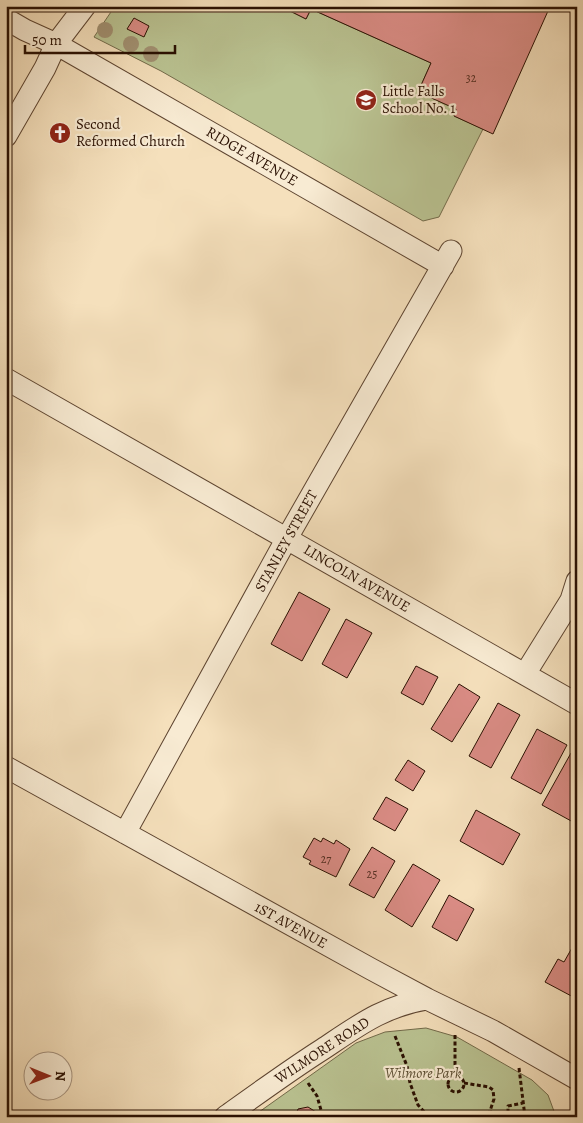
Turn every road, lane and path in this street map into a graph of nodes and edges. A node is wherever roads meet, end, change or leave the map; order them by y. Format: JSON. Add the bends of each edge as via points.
{"nodes":[{"id":1,"x":85,"y":6,"type":"edge"},
{"id":2,"x":6,"y":19,"type":"edge"},
{"id":3,"x":56,"y":44,"type":"junction"},
{"id":4,"x":6,"y":136,"type":"edge"},
{"id":5,"x":447,"y":258,"type":"joint"},
{"id":6,"x":6,"y":379,"type":"edge"},
{"id":7,"x":287,"y":538,"type":"junction"},
{"id":8,"x":577,"y":581,"type":"edge"},
{"id":9,"x":525,"y":674,"type":"junction"},
{"id":10,"x":577,"y":704,"type":"edge"},
{"id":11,"x":6,"y":767,"type":"edge"},
{"id":12,"x":125,"y":833,"type":"junction"},
{"id":13,"x":427,"y":999,"type":"junction"},
{"id":14,"x":455,"y":1012,"type":"junction"},
{"id":15,"x":395,"y":1036,"type":"dead end"},
{"id":16,"x":516,"y":1044,"type":"junction"},
{"id":17,"x":295,"y":1067,"type":"junction"},
{"id":18,"x":457,"y":1076,"type":"junction"},
{"id":19,"x":577,"y":1079,"type":"edge"},
{"id":20,"x":464,"y":1083,"type":"junction"},
{"id":21,"x":523,"y":1103,"type":"junction"},
{"id":22,"x":225,"y":1117,"type":"edge"},
{"id":23,"x":323,"y":1117,"type":"edge"},
{"id":24,"x":429,"y":1117,"type":"edge"},
{"id":25,"x":493,"y":1117,"type":"edge"},
{"id":26,"x":507,"y":1117,"type":"edge"},
{"id":27,"x":525,"y":1117,"type":"edge"}],
"edges":[{"from":1,"to":3,"type":"street"},
{"from":2,"to":3,"type":"street","name":"RIDGE AVENUE"},
{"from":3,"to":4,"type":"street"},
{"from":3,"to":5,"type":"street","name":"RIDGE AVENUE"},
{"from":5,"to":7,"type":"street","name":"STANLEY STREET"},
{"from":6,"to":7,"type":"street","name":"LINCOLN AVENUE"},
{"from":7,"to":9,"type":"street","name":"LINCOLN AVENUE"},
{"from":7,"to":12,"type":"street","name":"STANLEY STREET"},
{"from":8,"to":9,"type":"street","via":[[571,600]]},
{"from":9,"to":10,"type":"street","name":"LINCOLN AVENUE"},
{"from":11,"to":12,"type":"street","name":"1ST AVENUE"},
{"from":12,"to":13,"type":"street","name":"1ST AVENUE"},
{"from":13,"to":14,"type":"street","name":"1ST AVENUE"},
{"from":13,"to":17,"type":"street","name":"WILMORE ROAD","via":[[406,1002],[368,1019]]},
{"from":14,"to":16,"type":"street","name":"1ST AVENUE"},
{"from":14,"to":18,"type":"path"},
{"from":15,"to":24,"type":"path","via":[[418,1105]]},
{"from":16,"to":19,"type":"street","name":"1ST AVENUE"},
{"from":16,"to":21,"type":"path"},
{"from":17,"to":22,"type":"street","name":"WILMORE ROAD"},
{"from":17,"to":23,"type":"path","via":[[316,1096]]},
{"from":18,"to":20,"type":"path"},
{"from":18,"to":20,"type":"path","via":[[448,1082],[450,1090],[459,1092]]},
{"from":20,"to":25,"type":"path","via":[[493,1090],[490,1110]]},
{"from":21,"to":26,"type":"path","via":[[508,1106]]},
{"from":21,"to":27,"type":"path"}]}
